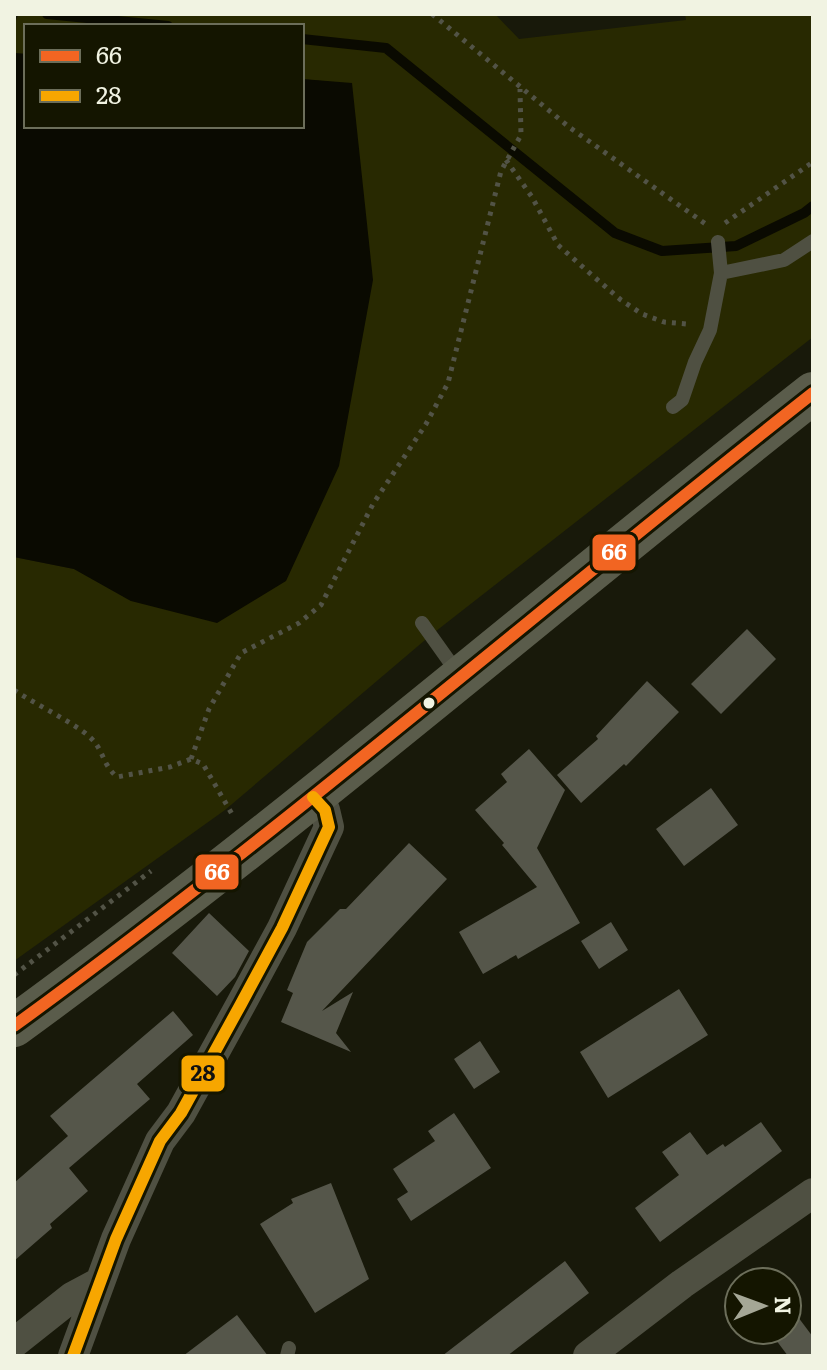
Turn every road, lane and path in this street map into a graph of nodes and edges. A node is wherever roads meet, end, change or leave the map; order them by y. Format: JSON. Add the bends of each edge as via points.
{"nodes":[{"id":1,"x":432,"y":14,"type":"edge"},
{"id":2,"x":520,"y":89,"type":"junction"},
{"id":3,"x":508,"y":157,"type":"junction"},
{"id":4,"x":813,"y":162,"type":"edge"},
{"id":5,"x":813,"y":241,"type":"edge"},
{"id":6,"x":718,"y":242,"type":"dead end"},
{"id":7,"x":720,"y":267,"type":"junction"},
{"id":8,"x":710,"y":330,"type":"junction"},
{"id":9,"x":813,"y":393,"type":"edge"},
{"id":10,"x":673,"y":407,"type":"dead end"},
{"id":11,"x":422,"y":623,"type":"dead end"},
{"id":12,"x":460,"y":676,"type":"junction"},
{"id":13,"x":14,"y":690,"type":"edge"},
{"id":14,"x":191,"y":759,"type":"junction"},
{"id":15,"x":313,"y":797,"type":"junction"},
{"id":16,"x":232,"y":814,"type":"dead end"},
{"id":17,"x":14,"y":1026,"type":"edge"},
{"id":18,"x":812,"y":1195,"type":"edge"},
{"id":19,"x":100,"y":1282,"type":"junction"},
{"id":20,"x":14,"y":1343,"type":"edge"},
{"id":21,"x":73,"y":1356,"type":"edge"},
{"id":22,"x":588,"y":1356,"type":"edge"}],
"edges":[{"from":1,"to":2,"type":"path"},
{"from":2,"to":3,"type":"path","via":[[521,135]]},
{"from":2,"to":4,"type":"path","via":[[713,231]]},
{"from":3,"to":8,"type":"path","via":[[558,245],[621,300],[664,322]]},
{"from":3,"to":14,"type":"path","via":[[448,383],[373,504],[321,605],[299,623],[241,653],[209,709]]},
{"from":5,"to":7,"type":"lane","via":[[784,260]]},
{"from":6,"to":7,"type":"lane"},
{"from":7,"to":8,"type":"lane"},
{"from":8,"to":10,"type":"lane","via":[[682,400]]},
{"from":9,"to":12,"type":"main road"},
{"from":11,"to":12,"type":"lane"},
{"from":12,"to":15,"type":"main road"},
{"from":13,"to":14,"type":"path","via":[[86,733],[102,749],[105,767],[117,777]]},
{"from":14,"to":16,"type":"path","via":[[203,764]]},
{"from":15,"to":17,"type":"main road"},
{"from":15,"to":19,"type":"street","via":[[325,810],[329,827],[282,928],[181,1113],[160,1141]]},
{"from":18,"to":22,"type":"street"},
{"from":19,"to":20,"type":"street"},
{"from":19,"to":21,"type":"street"}]}
